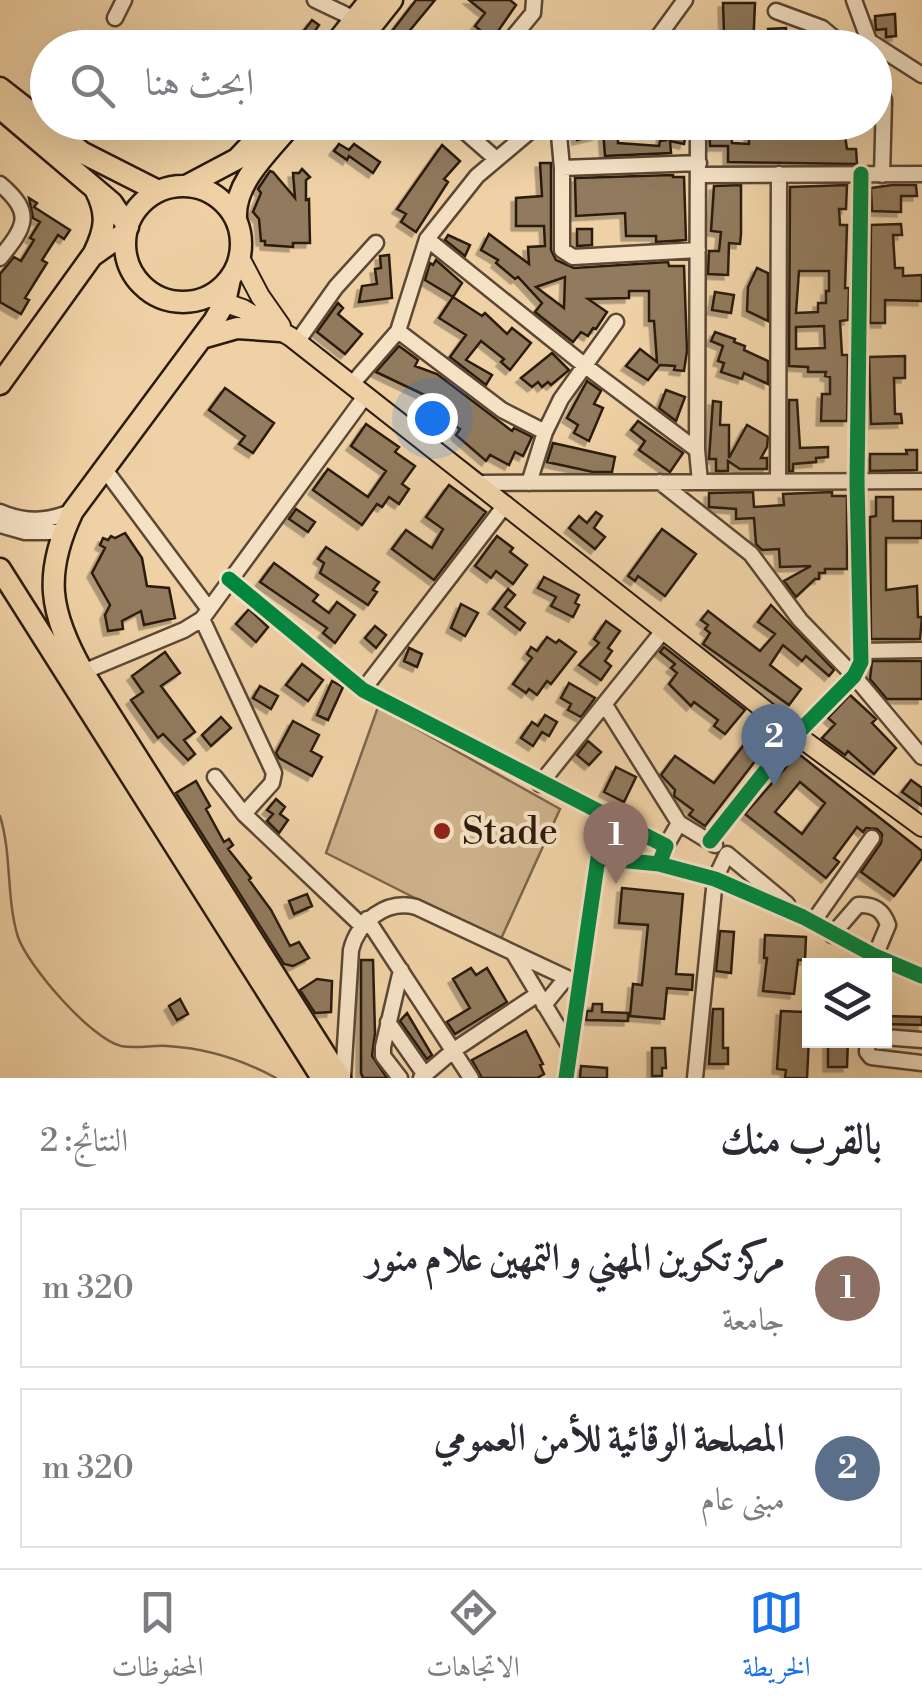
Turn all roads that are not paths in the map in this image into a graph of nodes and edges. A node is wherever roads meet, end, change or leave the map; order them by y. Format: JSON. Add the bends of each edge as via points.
{"nodes":[{"id":1,"x":124,"y":0,"type":"edge"},
{"id":2,"x":315,"y":0,"type":"edge"},
{"id":3,"x":370,"y":0,"type":"edge"},
{"id":4,"x":392,"y":0,"type":"edge"},
{"id":5,"x":534,"y":0,"type":"edge"},
{"id":6,"x":685,"y":0,"type":"edge"},
{"id":7,"x":854,"y":0,"type":"edge"},
{"id":8,"x":776,"y":11,"type":"dead end"},
{"id":9,"x":115,"y":18,"type":"dead end"},
{"id":10,"x":351,"y":30,"type":"edge"},
{"id":11,"x":363,"y":30,"type":"edge"},
{"id":12,"x":368,"y":30,"type":"edge"},
{"id":13,"x":518,"y":30,"type":"edge"},
{"id":14,"x":663,"y":30,"type":"edge"},
{"id":15,"x":824,"y":30,"type":"edge"},
{"id":16,"x":865,"y":30,"type":"edge"},
{"id":17,"x":892,"y":55,"type":"edge"},
{"id":18,"x":922,"y":74,"type":"edge"},
{"id":19,"x":0,"y":88,"type":"edge"},
{"id":20,"x":0,"y":108,"type":"edge"},
{"id":21,"x":30,"y":112,"type":"edge"},
{"id":22,"x":30,"y":133,"type":"edge"},
{"id":23,"x":39,"y":140,"type":"edge"},
{"id":24,"x":65,"y":140,"type":"edge"},
{"id":25,"x":255,"y":140,"type":"edge"},
{"id":26,"x":278,"y":140,"type":"edge"},
{"id":27,"x":474,"y":140,"type":"edge"},
{"id":28,"x":520,"y":140,"type":"edge"},
{"id":29,"x":559,"y":140,"type":"edge"},
{"id":30,"x":698,"y":140,"type":"edge"},
{"id":31,"x":883,"y":140,"type":"edge"},
{"id":32,"x":495,"y":158,"type":"junction"},
{"id":33,"x":562,"y":168,"type":"junction"},
{"id":34,"x":698,"y":169,"type":"junction"},
{"id":35,"x":779,"y":174,"type":"junction"},
{"id":36,"x":861,"y":174,"type":"junction"},
{"id":37,"x":922,"y":174,"type":"edge"},
{"id":38,"x":882,"y":175,"type":"junction"},
{"id":39,"x":0,"y":184,"type":"edge"},
{"id":40,"x":93,"y":185,"type":"junction"},
{"id":41,"x":186,"y":186,"type":"junction"},
{"id":42,"x":158,"y":192,"type":"junction"},
{"id":43,"x":236,"y":218,"type":"junction"},
{"id":44,"x":127,"y":230,"type":"junction"},
{"id":45,"x":427,"y":239,"type":"junction"},
{"id":46,"x":376,"y":242,"type":"dead end"},
{"id":47,"x":698,"y":250,"type":"junction"},
{"id":48,"x":92,"y":256,"type":"junction"},
{"id":49,"x":0,"y":258,"type":"edge"},
{"id":50,"x":240,"y":258,"type":"junction"},
{"id":51,"x":217,"y":299,"type":"junction"},
{"id":52,"x":616,"y":322,"type":"dead end"},
{"id":53,"x":398,"y":331,"type":"junction"},
{"id":54,"x":289,"y":337,"type":"junction"},
{"id":55,"x":200,"y":339,"type":"junction"},
{"id":56,"x":584,"y":365,"type":"junction"},
{"id":57,"x":0,"y":384,"type":"edge"},
{"id":58,"x":359,"y":390,"type":"junction"},
{"id":59,"x":545,"y":432,"type":"junction"},
{"id":60,"x":698,"y":450,"type":"junction"},
{"id":61,"x":103,"y":467,"type":"junction"},
{"id":62,"x":857,"y":481,"type":"junction"},
{"id":63,"x":922,"y":481,"type":"edge"},
{"id":64,"x":659,"y":482,"type":"junction"},
{"id":65,"x":700,"y":482,"type":"junction"},
{"id":66,"x":778,"y":482,"type":"junction"},
{"id":67,"x":479,"y":483,"type":"junction"},
{"id":68,"x":528,"y":483,"type":"junction"},
{"id":69,"x":506,"y":504,"type":"junction"},
{"id":70,"x":73,"y":511,"type":"junction"},
{"id":71,"x":0,"y":512,"type":"edge"},
{"id":72,"x":0,"y":525,"type":"edge"},
{"id":73,"x":62,"y":532,"type":"junction"},
{"id":74,"x":0,"y":569,"type":"edge"},
{"id":75,"x":229,"y":579,"type":"junction"},
{"id":76,"x":205,"y":614,"type":"junction"},
{"id":77,"x":662,"y":631,"type":"junction"},
{"id":78,"x":922,"y":650,"type":"edge"},
{"id":79,"x":861,"y":651,"type":"junction"},
{"id":80,"x":83,"y":672,"type":"junction"},
{"id":81,"x":854,"y":676,"type":"junction"},
{"id":82,"x":364,"y":690,"type":"junction"},
{"id":83,"x":605,"y":704,"type":"junction"},
{"id":84,"x":798,"y":736,"type":"junction"},
{"id":85,"x":922,"y":757,"type":"edge"},
{"id":86,"x":215,"y":777,"type":"dead end"},
{"id":87,"x":540,"y":784,"type":"junction"},
{"id":88,"x":244,"y":814,"type":"junction"},
{"id":89,"x":606,"y":814,"type":"junction"},
{"id":90,"x":679,"y":822,"type":"junction"},
{"id":91,"x":922,"y":827,"type":"edge"},
{"id":92,"x":872,"y":838,"type":"dead end"},
{"id":93,"x":710,"y":842,"type":"junction"},
{"id":94,"x":666,"y":846,"type":"junction"},
{"id":95,"x":727,"y":854,"type":"junction"},
{"id":96,"x":598,"y":858,"type":"junction"},
{"id":97,"x":659,"y":864,"type":"junction"},
{"id":98,"x":715,"y":879,"type":"junction"},
{"id":99,"x":808,"y":920,"type":"junction"},
{"id":100,"x":364,"y":922,"type":"junction"},
{"id":101,"x":832,"y":935,"type":"junction"},
{"id":102,"x":514,"y":953,"type":"junction"},
{"id":103,"x":875,"y":956,"type":"junction"},
{"id":104,"x":401,"y":970,"type":"junction"},
{"id":105,"x":922,"y":976,"type":"edge"},
{"id":106,"x":572,"y":981,"type":"junction"},
{"id":107,"x":541,"y":999,"type":"junction"},
{"id":108,"x":388,"y":1022,"type":"junction"},
{"id":109,"x":892,"y":1038,"type":"edge"},
{"id":110,"x":922,"y":1040,"type":"edge"},
{"id":111,"x":570,"y":1048,"type":"junction"},
{"id":112,"x":867,"y":1048,"type":"edge"},
{"id":113,"x":454,"y":1050,"type":"junction"},
{"id":114,"x":922,"y":1063,"type":"edge"},
{"id":115,"x":423,"y":1076,"type":"edge"},
{"id":116,"x":322,"y":1078,"type":"edge"},
{"id":117,"x":342,"y":1078,"type":"edge"},
{"id":118,"x":400,"y":1078,"type":"edge"},
{"id":119,"x":471,"y":1078,"type":"edge"},
{"id":120,"x":566,"y":1078,"type":"edge"},
{"id":121,"x":695,"y":1078,"type":"edge"}],
"edges":[{"from":1,"to":9,"type":"street"},
{"from":2,"to":10,"type":"street"},
{"from":3,"to":11,"type":"highway"},
{"from":4,"to":12,"type":"highway"},
{"from":5,"to":13,"type":"street"},
{"from":6,"to":14,"type":"street"},
{"from":7,"to":16,"type":"street"},
{"from":8,"to":15,"type":"street"},
{"from":17,"to":18,"type":"street"},
{"from":19,"to":21,"type":"highway"},
{"from":20,"to":22,"type":"highway"},
{"from":23,"to":40,"type":"highway"},
{"from":24,"to":42,"type":"highway"},
{"from":25,"to":41,"type":"highway","via":[[237,159]]},
{"from":26,"to":43,"type":"highway","via":[[247,178]]},
{"from":27,"to":32,"type":"street"},
{"from":28,"to":32,"type":"street"},
{"from":29,"to":33,"type":"street"},
{"from":30,"to":34,"type":"street"},
{"from":31,"to":38,"type":"street"},
{"from":32,"to":45,"type":"street"},
{"from":33,"to":34,"type":"street"},
{"from":33,"to":47,"type":"street","via":[[566,256]]},
{"from":34,"to":35,"type":"street"},
{"from":34,"to":47,"type":"street"},
{"from":35,"to":36,"type":"street"},
{"from":35,"to":66,"type":"street"},
{"from":36,"to":38,"type":"street"},
{"from":36,"to":62,"type":"street"},
{"from":37,"to":38,"type":"street"},
{"from":39,"to":49,"type":"street","via":[[22,206],[23,217]]},
{"from":40,"to":44,"type":"highway","via":[[118,209]]},
{"from":40,"to":48,"type":"highway","via":[[106,222]]},
{"from":41,"to":42,"type":"highway"},
{"from":41,"to":43,"type":"highway","via":[[216,195]]},
{"from":42,"to":44,"type":"highway","via":[[139,206]]},
{"from":43,"to":50,"type":"highway"},
{"from":44,"to":48,"type":"highway"},
{"from":44,"to":51,"type":"highway","via":[[130,268],[148,290],[172,302]]},
{"from":45,"to":53,"type":"street"},
{"from":45,"to":56,"type":"street"},
{"from":46,"to":54,"type":"street"},
{"from":47,"to":60,"type":"street"},
{"from":48,"to":57,"type":"highway"},
{"from":50,"to":51,"type":"highway"},
{"from":50,"to":54,"type":"main road"},
{"from":51,"to":54,"type":"main road"},
{"from":51,"to":55,"type":"highway"},
{"from":52,"to":56,"type":"street"},
{"from":53,"to":58,"type":"street"},
{"from":53,"to":59,"type":"street","via":[[502,410]]},
{"from":54,"to":55,"type":"highway","via":[[237,328]]},
{"from":54,"to":58,"type":"main road"},
{"from":55,"to":61,"type":"highway"},
{"from":56,"to":59,"type":"street"},
{"from":56,"to":60,"type":"street"},
{"from":58,"to":67,"type":"main road"},
{"from":58,"to":75,"type":"street"},
{"from":59,"to":68,"type":"street"},
{"from":60,"to":65,"type":"street"},
{"from":61,"to":70,"type":"highway"},
{"from":61,"to":76,"type":"street"},
{"from":62,"to":63,"type":"street"},
{"from":62,"to":66,"type":"street"},
{"from":62,"to":79,"type":"street"},
{"from":64,"to":65,"type":"street"},
{"from":64,"to":68,"type":"street"},
{"from":64,"to":81,"type":"street","via":[[751,554],[800,620]]},
{"from":65,"to":66,"type":"street"},
{"from":67,"to":68,"type":"street"},
{"from":67,"to":69,"type":"main road"},
{"from":69,"to":77,"type":"main road"},
{"from":69,"to":82,"type":"street"},
{"from":70,"to":71,"type":"street","via":[[46,521]]},
{"from":70,"to":73,"type":"highway"},
{"from":72,"to":73,"type":"street"},
{"from":73,"to":80,"type":"highway","via":[[52,589],[67,644]]},
{"from":74,"to":116,"type":"highway"},
{"from":75,"to":76,"type":"street"},
{"from":75,"to":82,"type":"street"},
{"from":76,"to":80,"type":"street","via":[[184,630]]},
{"from":76,"to":88,"type":"street","via":[[274,773]]},
{"from":77,"to":83,"type":"street"},
{"from":77,"to":84,"type":"main road"},
{"from":78,"to":79,"type":"street"},
{"from":79,"to":81,"type":"street"},
{"from":80,"to":117,"type":"highway"},
{"from":81,"to":84,"type":"street"},
{"from":81,"to":85,"type":"street"},
{"from":82,"to":87,"type":"street"},
{"from":83,"to":87,"type":"street"},
{"from":83,"to":90,"type":"street"},
{"from":84,"to":91,"type":"main road"},
{"from":84,"to":93,"type":"street"},
{"from":86,"to":88,"type":"street"},
{"from":87,"to":89,"type":"street"},
{"from":88,"to":100,"type":"street"},
{"from":89,"to":94,"type":"street"},
{"from":89,"to":96,"type":"street"},
{"from":90,"to":93,"type":"street"},
{"from":90,"to":94,"type":"street"},
{"from":92,"to":99,"type":"street"},
{"from":93,"to":95,"type":"street"},
{"from":94,"to":97,"type":"street"},
{"from":95,"to":98,"type":"street"},
{"from":95,"to":99,"type":"street"},
{"from":96,"to":97,"type":"street"},
{"from":96,"to":106,"type":"street"},
{"from":97,"to":98,"type":"street"},
{"from":98,"to":99,"type":"street"},
{"from":98,"to":121,"type":"street"},
{"from":99,"to":101,"type":"street"},
{"from":100,"to":102,"type":"street","via":[[405,904]]},
{"from":100,"to":104,"type":"street"},
{"from":100,"to":117,"type":"street","via":[[351,950]]},
{"from":101,"to":103,"type":"street"},
{"from":101,"to":103,"type":"street","via":[[858,905],[875,907],[888,925]]},
{"from":102,"to":106,"type":"street"},
{"from":102,"to":107,"type":"street"},
{"from":103,"to":105,"type":"street"},
{"from":104,"to":108,"type":"street"},
{"from":104,"to":113,"type":"street"},
{"from":106,"to":107,"type":"street"},
{"from":106,"to":111,"type":"street"},
{"from":107,"to":111,"type":"street"},
{"from":107,"to":113,"type":"street"},
{"from":108,"to":115,"type":"street"},
{"from":108,"to":118,"type":"street","via":[[383,1056]]},
{"from":109,"to":110,"type":"street"},
{"from":111,"to":120,"type":"street"},
{"from":112,"to":114,"type":"street","via":[[870,1058]]},
{"from":113,"to":115,"type":"street"},
{"from":113,"to":119,"type":"street"}]}
